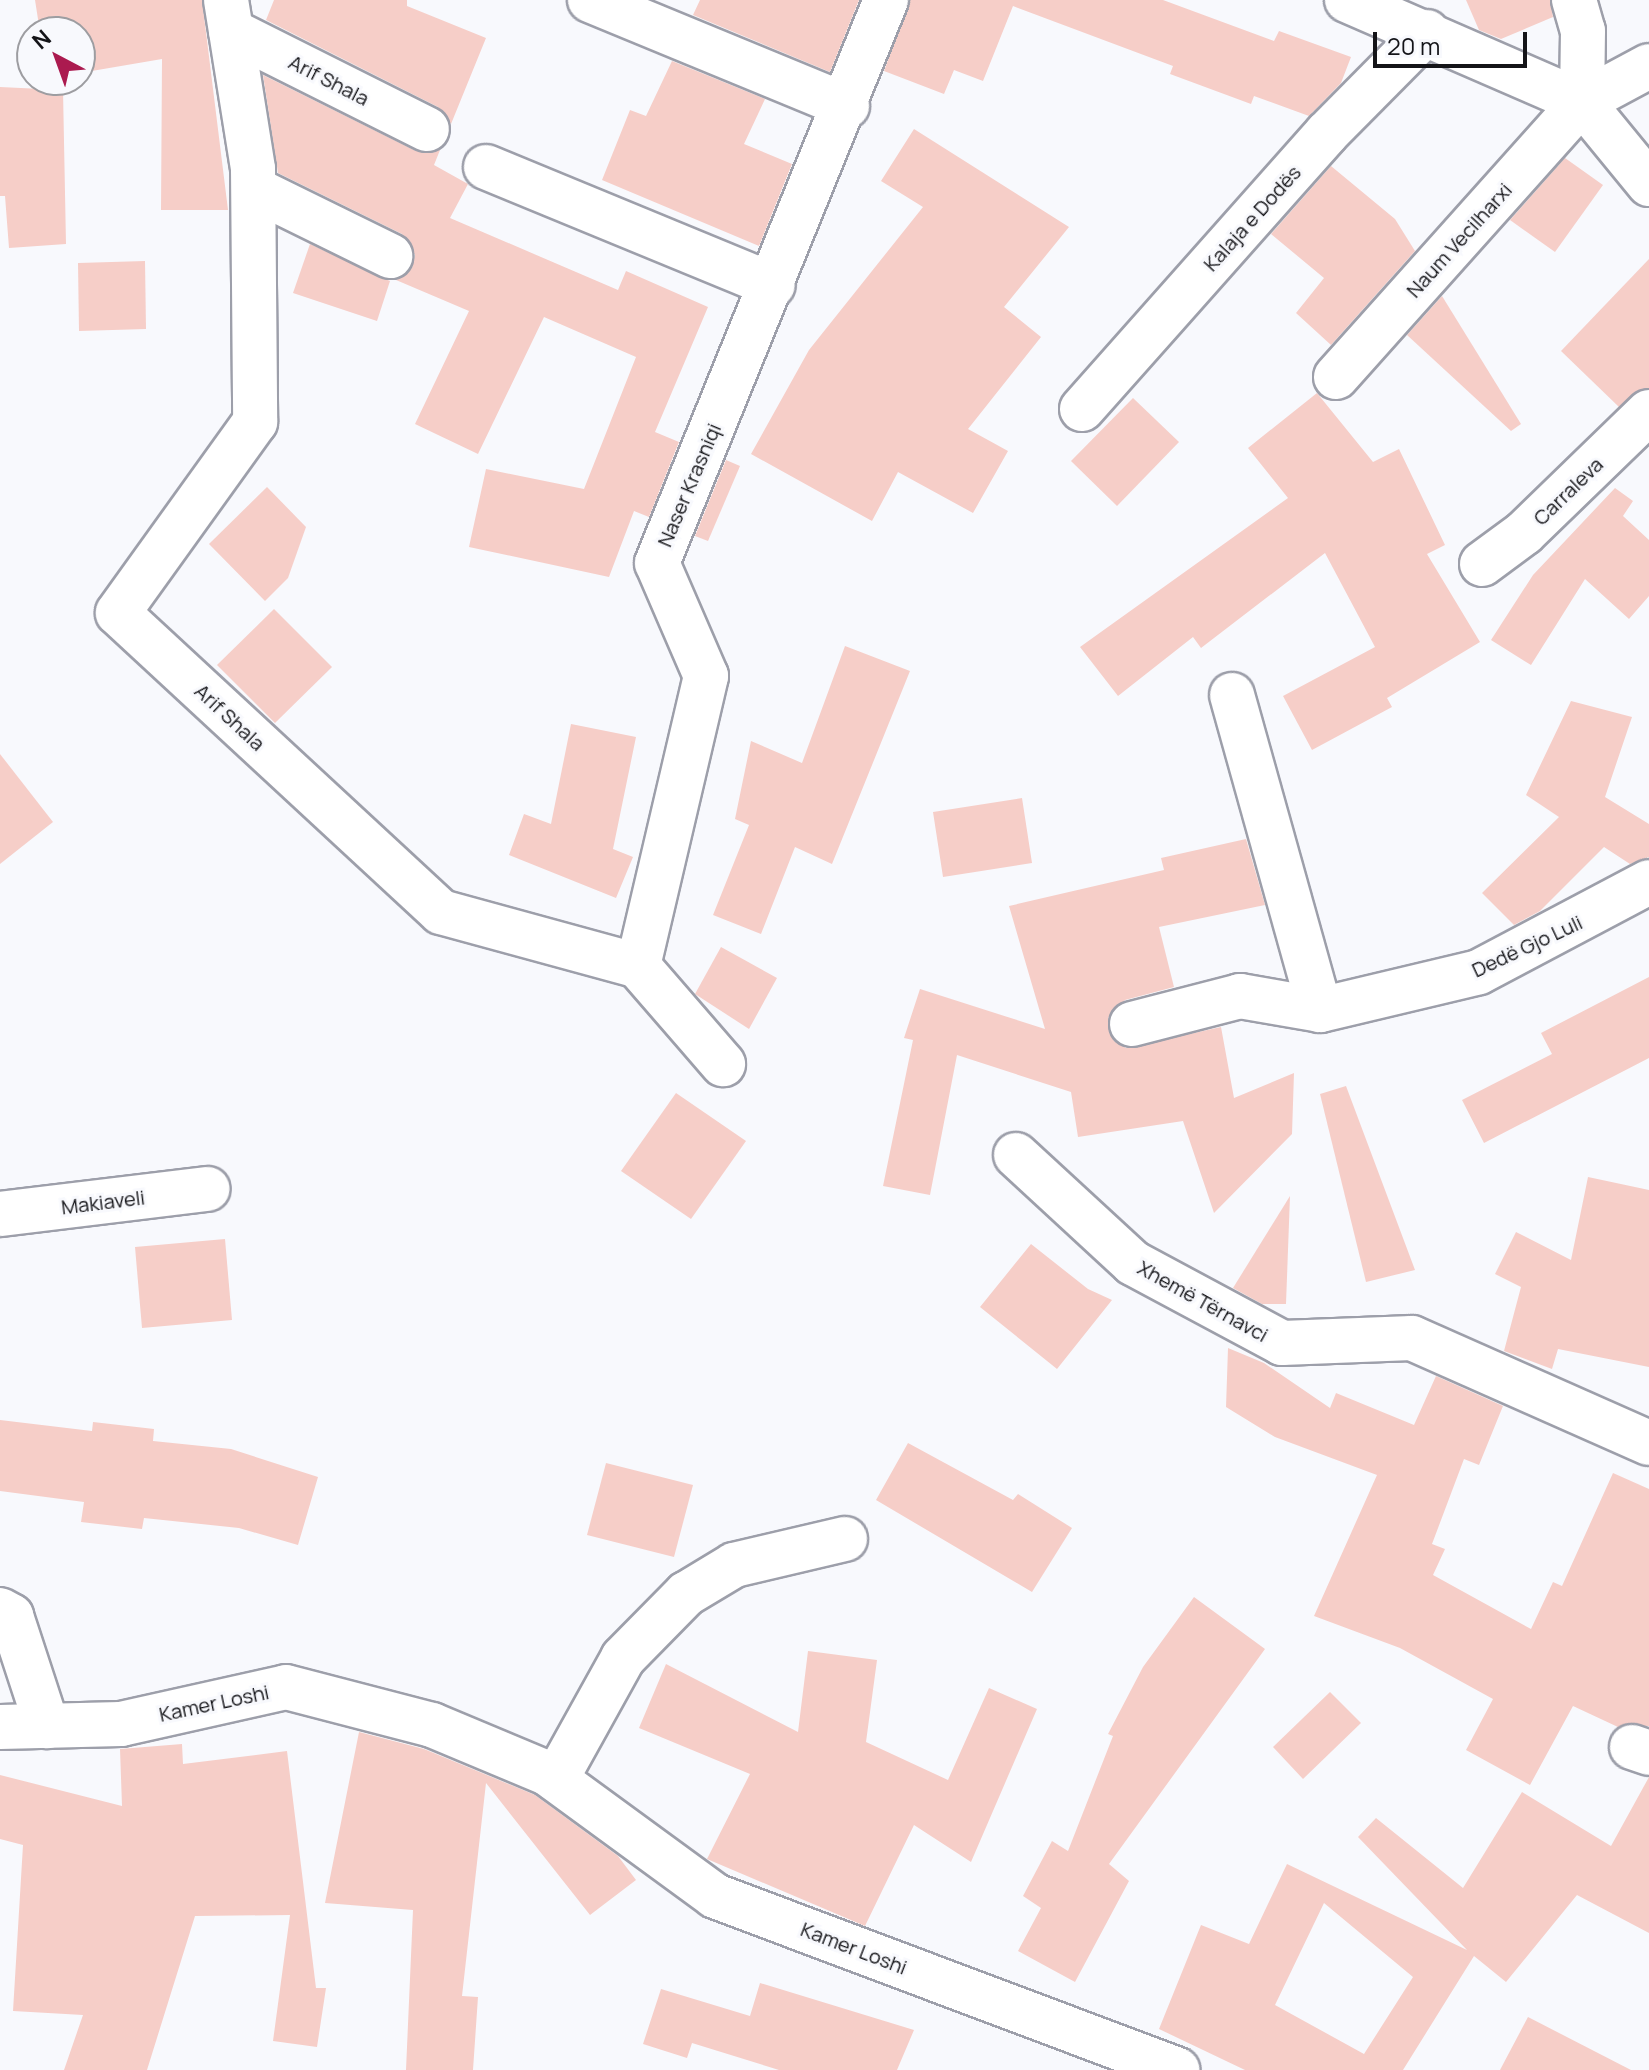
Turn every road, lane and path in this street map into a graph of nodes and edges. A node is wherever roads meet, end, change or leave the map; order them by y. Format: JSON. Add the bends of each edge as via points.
{"nodes":[{"id":1,"x":590,"y":0,"type":"edge"},
{"id":2,"x":886,"y":0,"type":"edge"},
{"id":3,"x":1347,"y":0,"type":"edge"},
{"id":4,"x":1574,"y":0,"type":"edge"},
{"id":5,"x":229,"y":16,"type":"edge"},
{"id":6,"x":1427,"y":32,"type":"junction"},
{"id":7,"x":1649,"y":66,"type":"edge"},
{"id":8,"x":1582,"y":102,"type":"junction"},
{"id":9,"x":847,"y":106,"type":"junction"},
{"id":10,"x":427,"y":129,"type":"dead end"},
{"id":11,"x":486,"y":167,"type":"dead end"},
{"id":12,"x":1649,"y":184,"type":"edge"},
{"id":13,"x":254,"y":189,"type":"junction"},
{"id":14,"x":390,"y":256,"type":"dead end"},
{"id":15,"x":773,"y":285,"type":"junction"},
{"id":16,"x":1336,"y":377,"type":"dead end"},
{"id":17,"x":1082,"y":409,"type":"dead end"},
{"id":18,"x":1649,"y":412,"type":"edge"},
{"id":19,"x":1482,"y":564,"type":"dead end"},
{"id":20,"x":1232,"y":695,"type":"dead end"},
{"id":21,"x":1645,"y":896,"type":"edge"},
{"id":22,"x":638,"y":966,"type":"junction"},
{"id":23,"x":1320,"y":1010,"type":"junction"},
{"id":24,"x":1132,"y":1024,"type":"dead end"},
{"id":25,"x":723,"y":1064,"type":"dead end"},
{"id":26,"x":1016,"y":1155,"type":"dead end"},
{"id":27,"x":207,"y":1189,"type":"dead end"},
{"id":28,"x":0,"y":1214,"type":"edge"},
{"id":29,"x":1649,"y":1443,"type":"edge"},
{"id":30,"x":845,"y":1539,"type":"dead end"},
{"id":31,"x":0,"y":1610,"type":"edge"},
{"id":32,"x":47,"y":1726,"type":"junction"},
{"id":33,"x":0,"y":1727,"type":"edge"},
{"id":34,"x":556,"y":1779,"type":"junction"},
{"id":35,"x":1177,"y":2070,"type":"edge"}],
"edges":[{"from":1,"to":9,"type":"street"},
{"from":2,"to":9,"type":"street","name":"Naser Krasniqi"},
{"from":3,"to":6,"type":"street"},
{"from":4,"to":8,"type":"street","via":[[1583,31]]},
{"from":5,"to":10,"type":"street","name":"Arif Shala"},
{"from":5,"to":13,"type":"street","name":"Arif Shala"},
{"from":6,"to":8,"type":"street"},
{"from":6,"to":17,"type":"street","name":"Kalaja e Dodës","via":[[1327,133]]},
{"from":7,"to":8,"type":"street","name":"Naum Vecilharxi"},
{"from":8,"to":12,"type":"street"},
{"from":8,"to":16,"type":"street","name":"Naum Vecilharxi"},
{"from":9,"to":15,"type":"street","name":"Naser Krasniqi"},
{"from":11,"to":15,"type":"street"},
{"from":13,"to":14,"type":"street"},
{"from":13,"to":22,"type":"street","name":"Arif Shala","via":[[255,422],[118,613],[441,912]]},
{"from":15,"to":22,"type":"street","name":"Naser Krasniqi","via":[[657,563],[706,676]]},
{"from":18,"to":19,"type":"street","name":"Carraleva","via":[[1524,533]]},
{"from":20,"to":23,"type":"street"},
{"from":21,"to":23,"type":"street","name":"Dedë Gjo Luli","via":[[1479,972]]},
{"from":22,"to":25,"type":"street"},
{"from":23,"to":24,"type":"street","name":"Dedë Gjo Luli","via":[[1240,996]]},
{"from":26,"to":29,"type":"street","name":"Xhemë Tërnavci","via":[[1133,1263],[1282,1343],[1412,1338]]},
{"from":27,"to":28,"type":"street","name":"Makiaveli"},
{"from":30,"to":34,"type":"street","via":[[734,1565],[686,1594],[623,1658]]},
{"from":31,"to":32,"type":"street","via":[[11,1616]]},
{"from":32,"to":33,"type":"street","name":"Kamer Loshi"},
{"from":32,"to":34,"type":"street","name":"Kamer Loshi","via":[[121,1724],[286,1687],[432,1725]]},
{"from":34,"to":35,"type":"street","name":"Kamer Loshi","via":[[715,1896]]}]}
